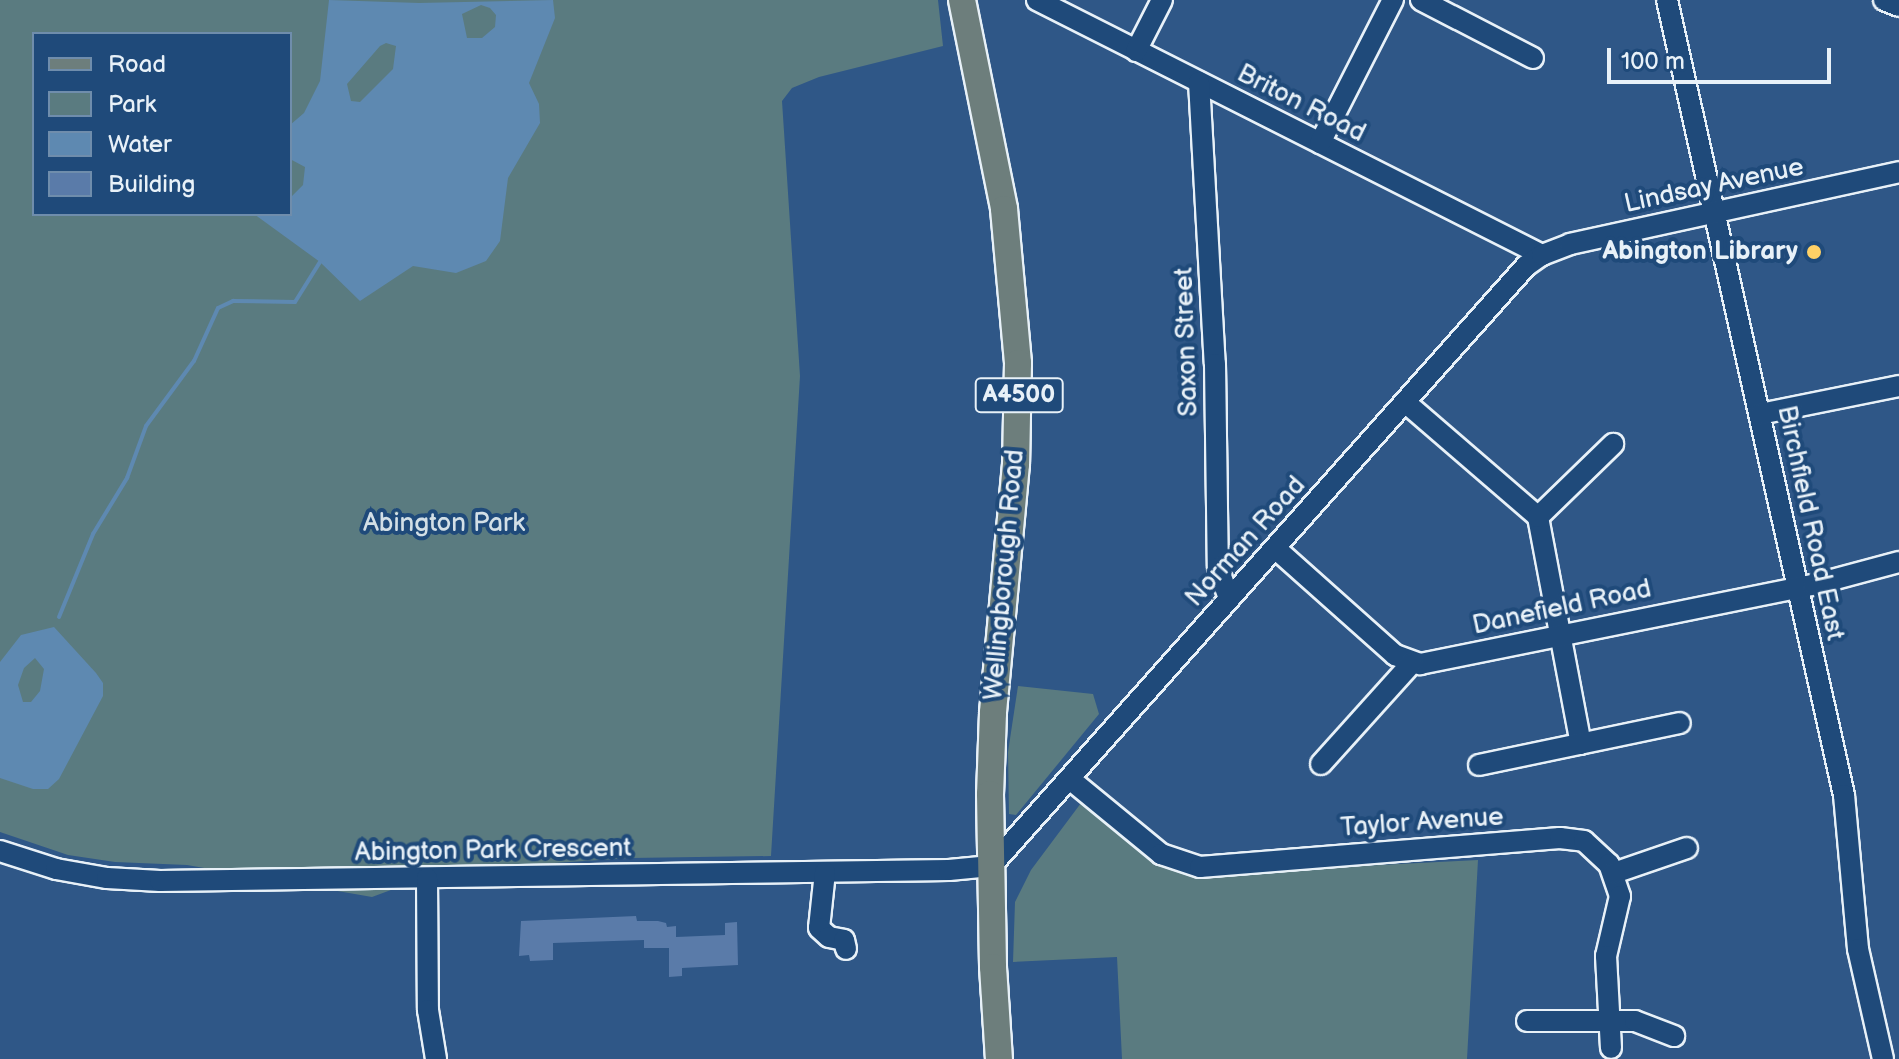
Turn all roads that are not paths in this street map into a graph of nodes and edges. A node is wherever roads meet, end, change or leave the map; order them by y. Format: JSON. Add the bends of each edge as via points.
{"nodes":[{"id":1,"x":962,"y":0,"type":"edge"},
{"id":2,"x":1037,"y":0,"type":"edge"},
{"id":3,"x":1162,"y":0,"type":"edge"},
{"id":4,"x":1393,"y":0,"type":"edge"},
{"id":5,"x":1421,"y":0,"type":"edge"},
{"id":6,"x":1667,"y":0,"type":"edge"},
{"id":7,"x":1884,"y":0,"type":"edge"},
{"id":8,"x":1899,"y":6,"type":"edge"},
{"id":9,"x":1136,"y":51,"type":"junction"},
{"id":10,"x":1533,"y":58,"type":"dead end"},
{"id":11,"x":1199,"y":82,"type":"junction"},
{"id":12,"x":1320,"y":143,"type":"junction"},
{"id":13,"x":1899,"y":172,"type":"edge"},
{"id":14,"x":1715,"y":213,"type":"junction"},
{"id":15,"x":1542,"y":255,"type":"junction"},
{"id":16,"x":1899,"y":386,"type":"edge"},
{"id":17,"x":1405,"y":402,"type":"junction"},
{"id":18,"x":1760,"y":414,"type":"junction"},
{"id":19,"x":1613,"y":444,"type":"dead end"},
{"id":20,"x":1538,"y":517,"type":"junction"},
{"id":21,"x":1275,"y":548,"type":"junction"},
{"id":22,"x":1899,"y":562,"type":"edge"},
{"id":23,"x":1797,"y":587,"type":"junction"},
{"id":24,"x":1229,"y":599,"type":"junction"},
{"id":25,"x":1560,"y":636,"type":"junction"},
{"id":26,"x":1412,"y":663,"type":"junction"},
{"id":27,"x":1680,"y":723,"type":"dead end"},
{"id":28,"x":1581,"y":744,"type":"junction"},
{"id":29,"x":1321,"y":764,"type":"dead end"},
{"id":30,"x":1479,"y":765,"type":"dead end"},
{"id":31,"x":1071,"y":780,"type":"junction"},
{"id":32,"x":1687,"y":848,"type":"dead end"},
{"id":33,"x":0,"y":851,"type":"edge"},
{"id":34,"x":991,"y":866,"type":"junction"},
{"id":35,"x":825,"y":872,"type":"junction"},
{"id":36,"x":1614,"y":873,"type":"junction"},
{"id":37,"x":427,"y":878,"type":"junction"},
{"id":38,"x":846,"y":949,"type":"dead end"},
{"id":39,"x":1527,"y":1021,"type":"dead end"},
{"id":40,"x":1612,"y":1021,"type":"junction"},
{"id":41,"x":1674,"y":1036,"type":"dead end"},
{"id":42,"x":1611,"y":1048,"type":"dead end"},
{"id":43,"x":436,"y":1059,"type":"edge"},
{"id":44,"x":999,"y":1059,"type":"edge"},
{"id":45,"x":1883,"y":1059,"type":"edge"}],
"edges":[{"from":1,"to":34,"type":"main road","name":"Wellingborough Road","number":"A4500","via":[[1004,209],[1018,363],[1016,464],[993,713]]},
{"from":2,"to":9,"type":"street","name":"Briton Road"},
{"from":3,"to":9,"type":"street"},
{"from":4,"to":12,"type":"street"},
{"from":5,"to":10,"type":"street"},
{"from":6,"to":14,"type":"street","name":"Birchfield Road East"},
{"from":7,"to":8,"type":"street"},
{"from":9,"to":11,"type":"street","name":"Briton Road"},
{"from":11,"to":12,"type":"street","name":"Briton Road"},
{"from":11,"to":24,"type":"street","name":"Saxon Street","via":[[1215,364],[1218,568]]},
{"from":12,"to":15,"type":"street","name":"Briton Road"},
{"from":13,"to":14,"type":"street","name":"Lindsay Avenue"},
{"from":14,"to":15,"type":"street","name":"Lindsay Avenue","via":[[1570,244]]},
{"from":14,"to":18,"type":"street","name":"Birchfield Road East"},
{"from":15,"to":17,"type":"street","name":"Norman Road","via":[[1509,283]]},
{"from":16,"to":18,"type":"street"},
{"from":17,"to":20,"type":"street"},
{"from":17,"to":21,"type":"street","name":"Norman Road"},
{"from":18,"to":23,"type":"street","name":"Birchfield Road East"},
{"from":19,"to":20,"type":"street"},
{"from":20,"to":25,"type":"street"},
{"from":21,"to":24,"type":"street","name":"Norman Road"},
{"from":21,"to":26,"type":"street","via":[[1395,655]]},
{"from":22,"to":23,"type":"street","name":"Danefield Road"},
{"from":23,"to":25,"type":"street","name":"Danefield Road"},
{"from":23,"to":45,"type":"street","name":"Birchfield Road East","via":[[1844,795],[1858,949]]},
{"from":24,"to":31,"type":"street","name":"Norman Road"},
{"from":25,"to":26,"type":"street","name":"Danefield Road"},
{"from":25,"to":28,"type":"street"},
{"from":26,"to":29,"type":"street"},
{"from":27,"to":28,"type":"street"},
{"from":28,"to":30,"type":"street"},
{"from":31,"to":34,"type":"street","name":"Norman Road"},
{"from":31,"to":36,"type":"street","name":"Taylor Avenue","via":[[1161,854],[1200,867],[1574,838],[1592,847]]},
{"from":32,"to":36,"type":"street"},
{"from":33,"to":37,"type":"street","name":"Abington Park Crescent","via":[[107,878]]},
{"from":34,"to":35,"type":"street","name":"Abington Park Crescent"},
{"from":34,"to":44,"type":"main road","name":"Wellingborough Road","number":"A4500"},
{"from":35,"to":37,"type":"street","name":"Abington Park Crescent"},
{"from":35,"to":38,"type":"street","via":[[819,928],[844,940]]},
{"from":36,"to":40,"type":"street","via":[[1619,907],[1606,956]]},
{"from":37,"to":43,"type":"street","via":[[428,1010]]},
{"from":39,"to":40,"type":"street"},
{"from":40,"to":41,"type":"street","via":[[1651,1025]]},
{"from":40,"to":42,"type":"street"}]}
